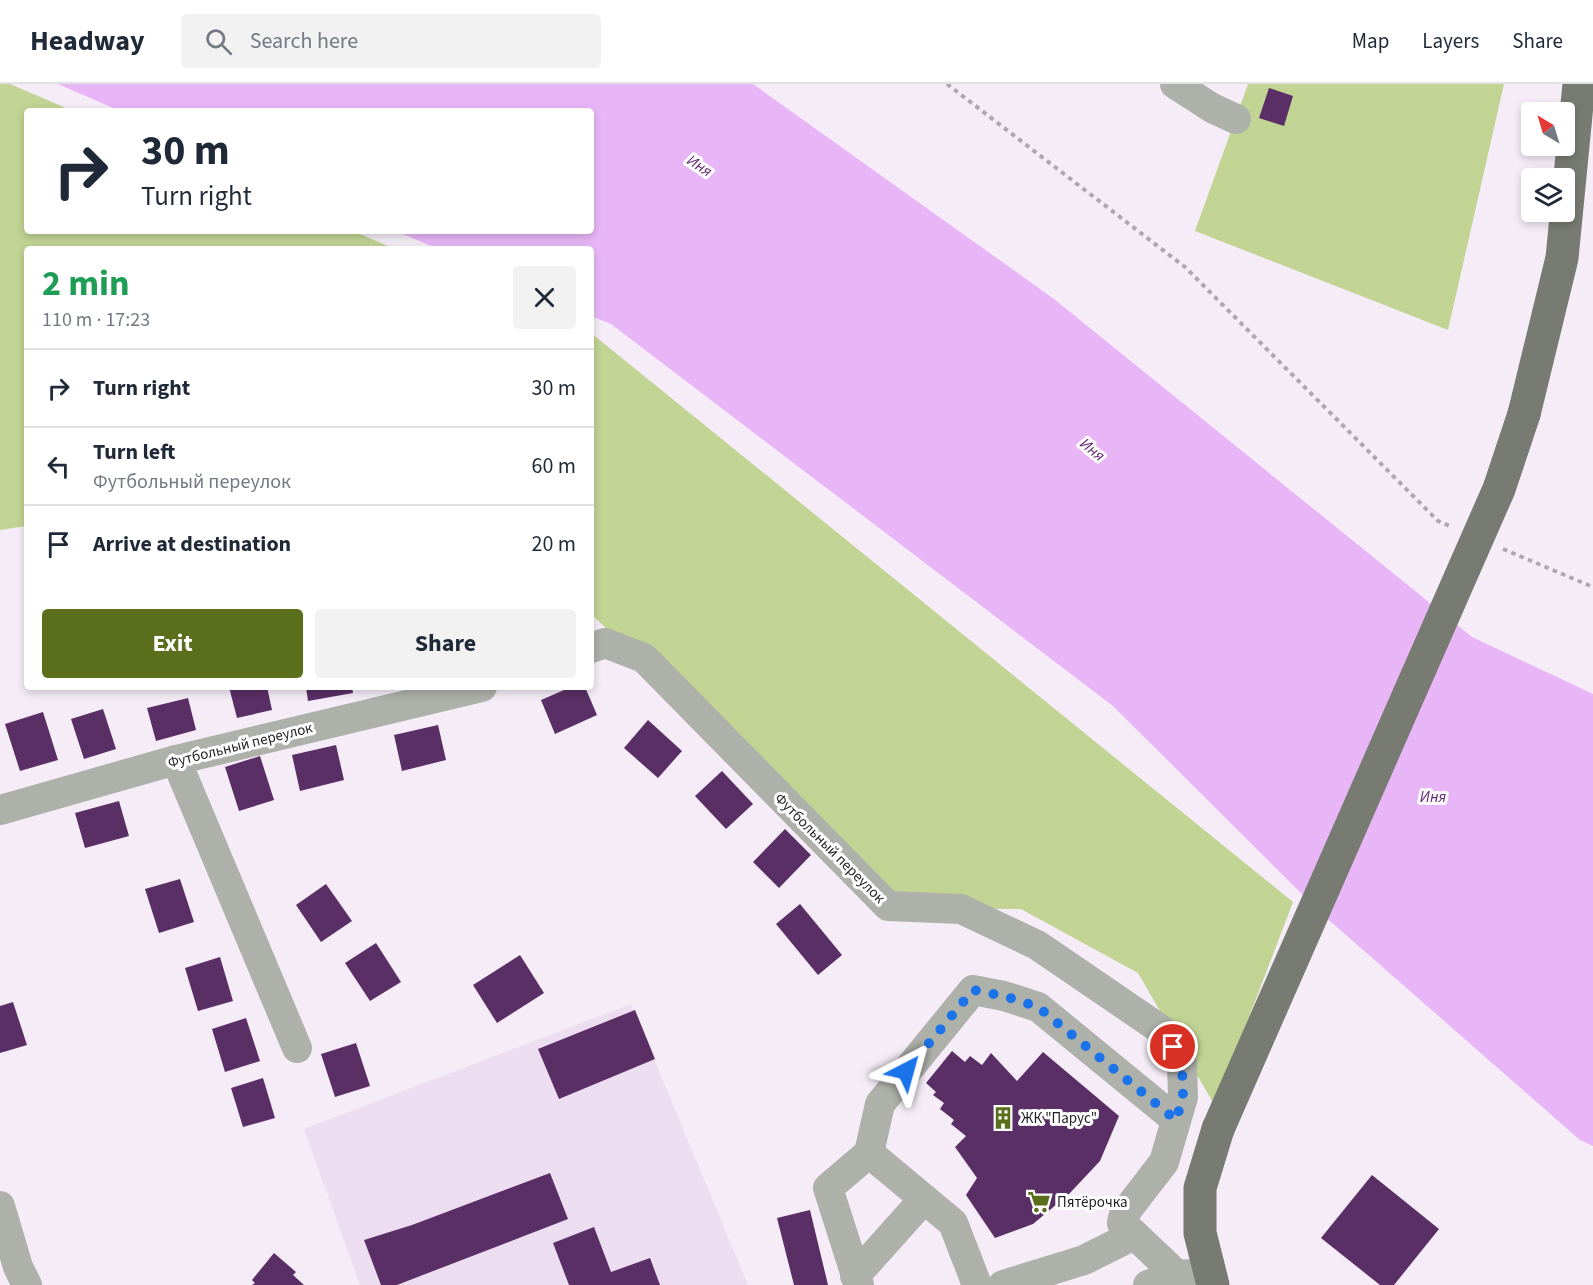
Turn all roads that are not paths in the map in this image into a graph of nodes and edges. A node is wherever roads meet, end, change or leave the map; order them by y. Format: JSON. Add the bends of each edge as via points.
{"nodes":[{"id":1,"x":1175,"y":84,"type":"edge"},
{"id":2,"x":1579,"y":84,"type":"edge"},
{"id":3,"x":1236,"y":118,"type":"dead end"},
{"id":4,"x":594,"y":647,"type":"edge"},
{"id":5,"x":469,"y":690,"type":"edge"},
{"id":6,"x":176,"y":760,"type":"junction"},
{"id":7,"x":0,"y":810,"type":"edge"},
{"id":8,"x":297,"y":1048,"type":"dead end"},
{"id":9,"x":1176,"y":1120,"type":"junction"},
{"id":10,"x":869,"y":1153,"type":"junction"},
{"id":11,"x":924,"y":1199,"type":"junction"},
{"id":12,"x":0,"y":1206,"type":"edge"},
{"id":13,"x":1134,"y":1235,"type":"junction"},
{"id":14,"x":1200,"y":1278,"type":"edge"},
{"id":15,"x":857,"y":1280,"type":"edge"},
{"id":16,"x":27,"y":1285,"type":"edge"},
{"id":17,"x":976,"y":1285,"type":"edge"},
{"id":18,"x":1003,"y":1285,"type":"edge"},
{"id":19,"x":1148,"y":1285,"type":"edge"}],
"edges":[{"from":1,"to":3,"type":"street"},
{"from":2,"to":14,"type":"main road","bridge":true,"via":[[1562,258],[1524,414],[1499,489],[1218,1129],[1200,1188]]},
{"from":4,"to":9,"type":"street","name":"Футбольный переулок","via":[[605,643],[644,658],[888,906],[961,909],[1037,945],[1163,1031],[1182,1064],[1183,1097]]},
{"from":5,"to":6,"type":"street","name":"Футбольный переулок"},
{"from":6,"to":7,"type":"street","name":"Футбольный переулок"},
{"from":6,"to":8,"type":"street"},
{"from":9,"to":10,"type":"street","via":[[1038,1007],[973,990],[880,1104]]},
{"from":9,"to":13,"type":"street","name":"Футбольный переулок","via":[[1164,1162],[1124,1214],[1122,1223]]},
{"from":10,"to":11,"type":"street"},
{"from":10,"to":15,"type":"street","via":[[828,1188]]},
{"from":11,"to":15,"type":"street"},
{"from":11,"to":17,"type":"street","via":[[952,1223]]},
{"from":12,"to":16,"type":"street"},
{"from":13,"to":14,"type":"street","name":"Футбольный переулок"},
{"from":13,"to":18,"type":"street","via":[[1084,1260]]},
{"from":14,"to":19,"type":"street"}]}
